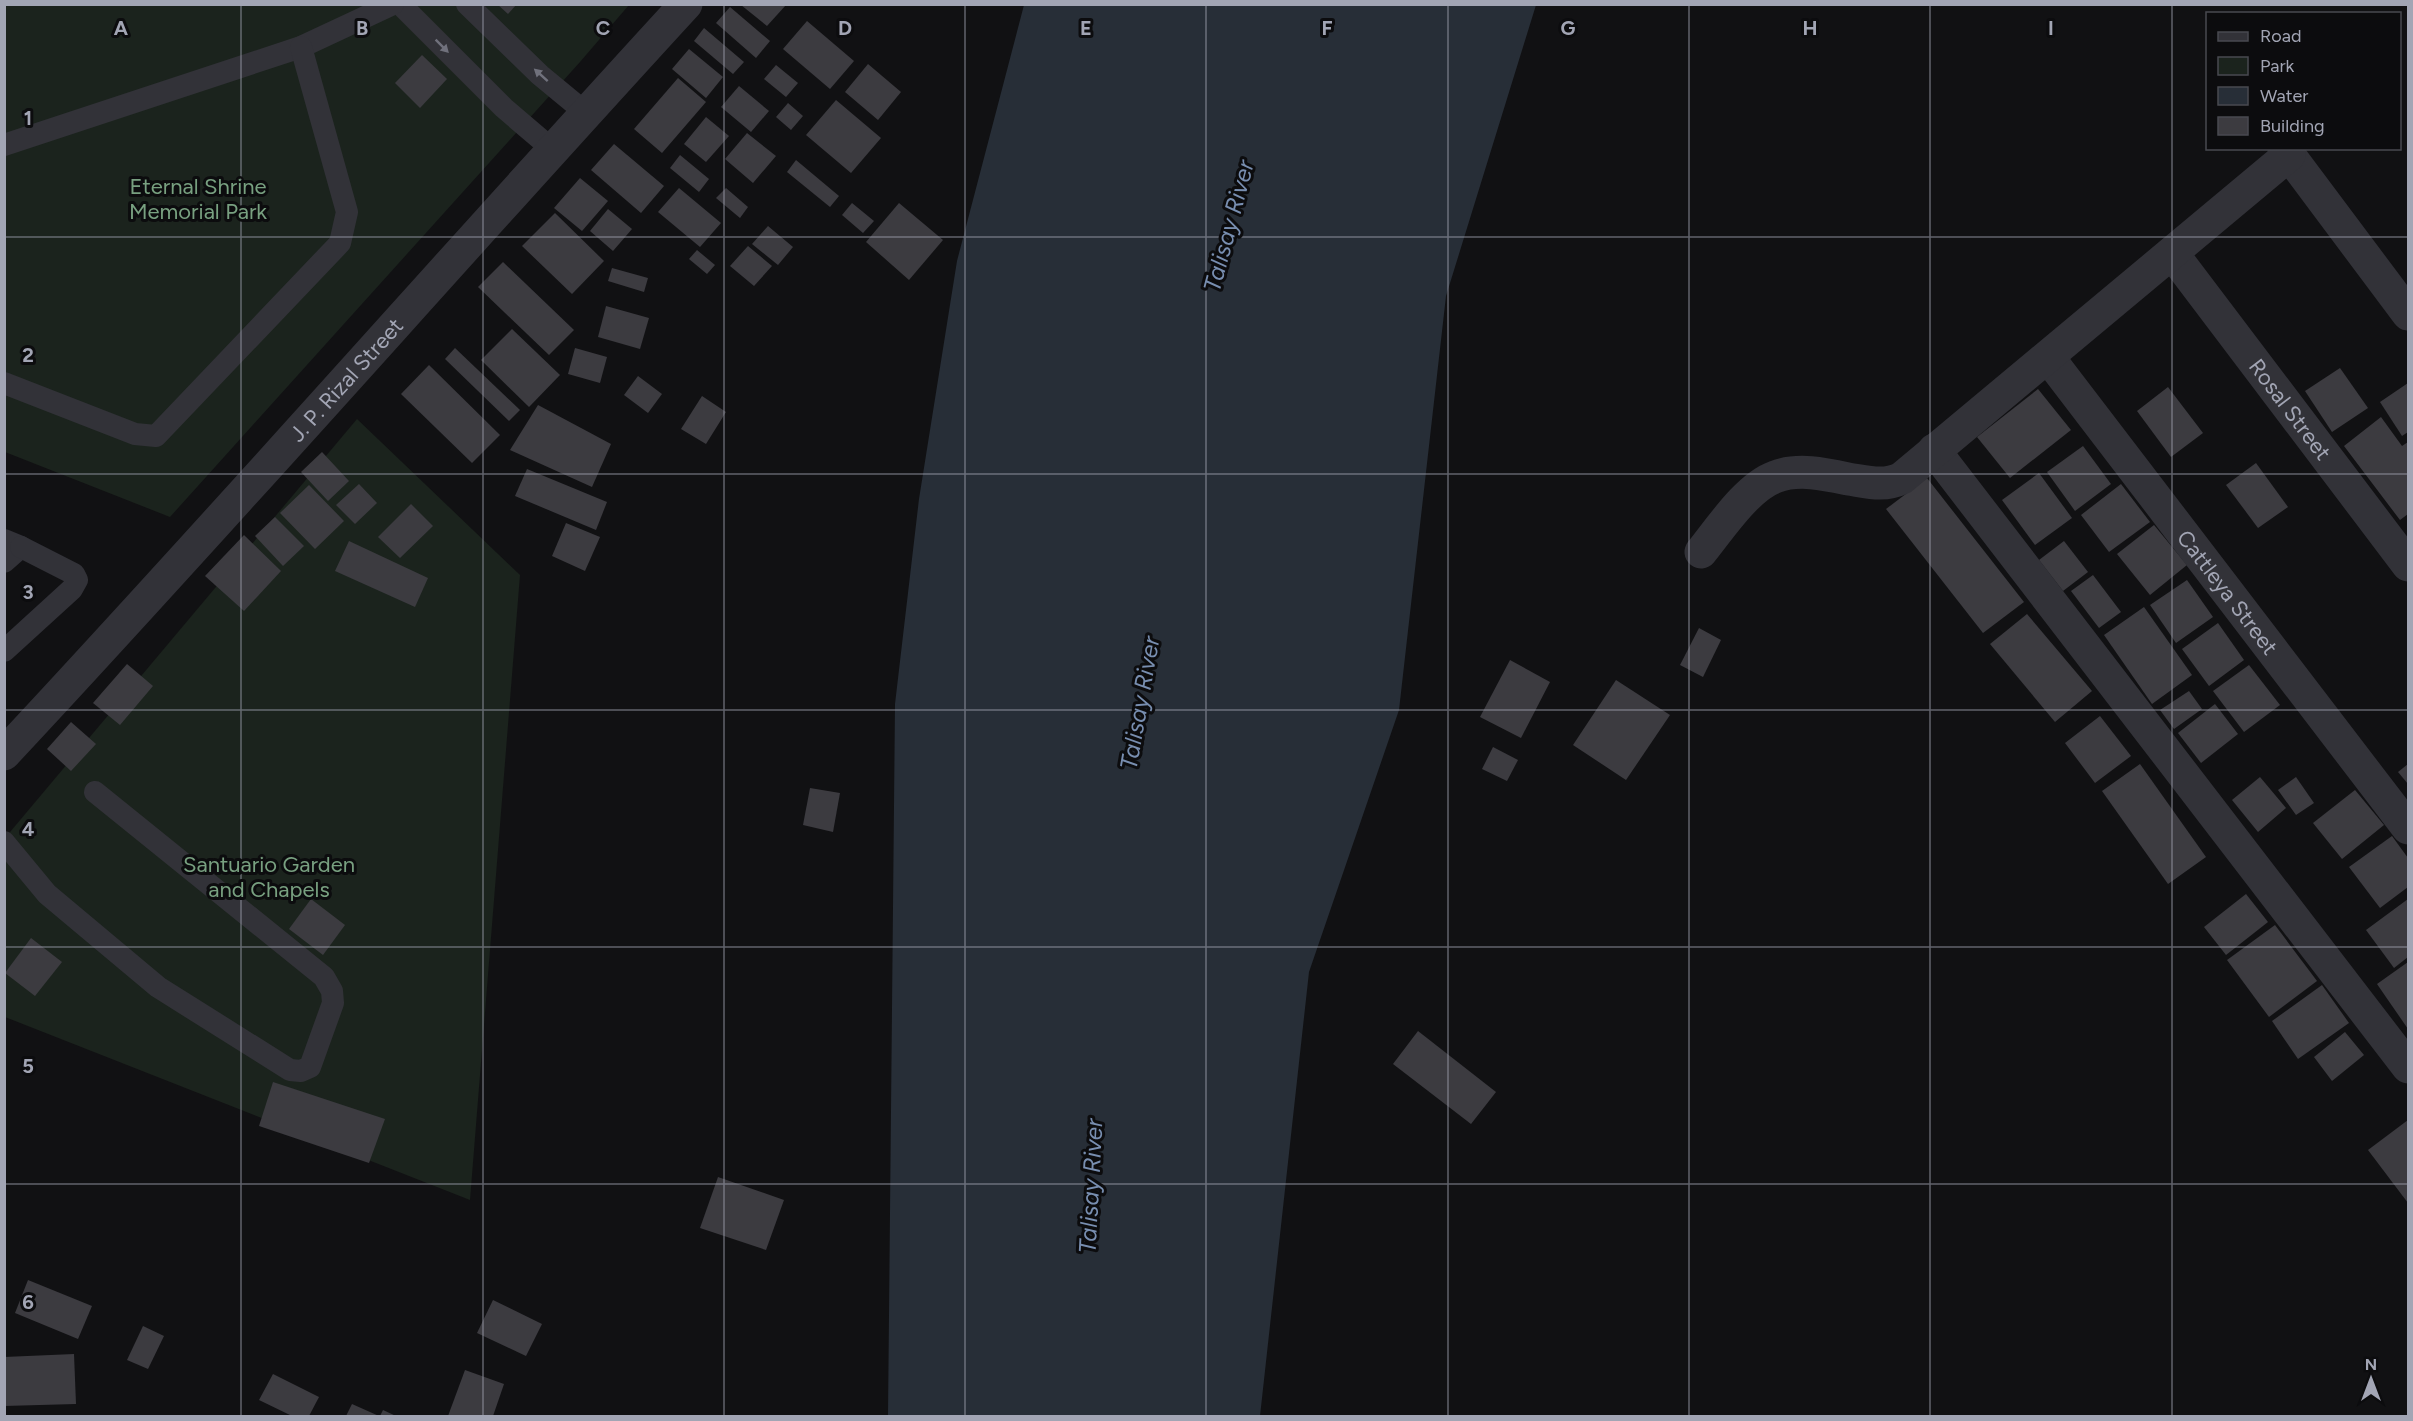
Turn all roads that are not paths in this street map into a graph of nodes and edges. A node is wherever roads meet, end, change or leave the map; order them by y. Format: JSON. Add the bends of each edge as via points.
{"nodes":[{"id":1,"x":393,"y":4,"type":"edge"},
{"id":2,"x":400,"y":4,"type":"edge"},
{"id":3,"x":467,"y":4,"type":"edge"},
{"id":4,"x":686,"y":4,"type":"edge"},
{"id":5,"x":301,"y":47,"type":"junction"},
{"id":6,"x":586,"y":113,"type":"junction"},
{"id":7,"x":4,"y":145,"type":"edge"},
{"id":8,"x":552,"y":149,"type":"junction"},
{"id":9,"x":2286,"y":152,"type":"edge"},
{"id":10,"x":2172,"y":253,"type":"junction"},
{"id":11,"x":2409,"y":314,"type":"edge"},
{"id":12,"x":2048,"y":357,"type":"junction"},
{"id":13,"x":4,"y":383,"type":"edge"},
{"id":14,"x":1934,"y":450,"type":"junction"},
{"id":15,"x":10,"y":550,"type":"edge"},
{"id":16,"x":1701,"y":552,"type":"dead end"},
{"id":17,"x":2409,"y":565,"type":"edge"},
{"id":18,"x":4,"y":651,"type":"edge"},
{"id":19,"x":4,"y":754,"type":"edge"},
{"id":20,"x":95,"y":792,"type":"dead end"},
{"id":21,"x":2409,"y":828,"type":"edge"},
{"id":22,"x":4,"y":842,"type":"edge"},
{"id":23,"x":2409,"y":1067,"type":"edge"}],
"edges":[{"from":1,"to":5,"type":"lane"},
{"from":2,"to":8,"type":"lane","one_way":true,"via":[[504,108]]},
{"from":6,"to":3,"type":"lane","one_way":true,"via":[[540,75]]},
{"from":4,"to":6,"type":"street","name":"J. P. Rizal Street"},
{"from":5,"to":7,"type":"lane"},
{"from":5,"to":13,"type":"lane","via":[[347,212],[340,243],[156,436],[135,434]]},
{"from":6,"to":8,"type":"street","name":"J. P. Rizal Street"},
{"from":8,"to":19,"type":"street","name":"J. P. Rizal Street","via":[[195,549]]},
{"from":9,"to":10,"type":"street"},
{"from":9,"to":11,"type":"street"},
{"from":10,"to":12,"type":"street"},
{"from":10,"to":17,"type":"street","name":"Rosal Street"},
{"from":12,"to":14,"type":"street"},
{"from":12,"to":21,"type":"street","name":"Cattleya Street"},
{"from":14,"to":16,"type":"street","via":[[1890,484],[1820,474],[1774,477],[1754,491]]},
{"from":14,"to":23,"type":"street"},
{"from":15,"to":18,"type":"lane","via":[[74,574],[77,580]]},
{"from":20,"to":22,"type":"lane","via":[[324,977],[333,1003],[310,1067],[290,1070],[158,987],[47,894]]}]}
